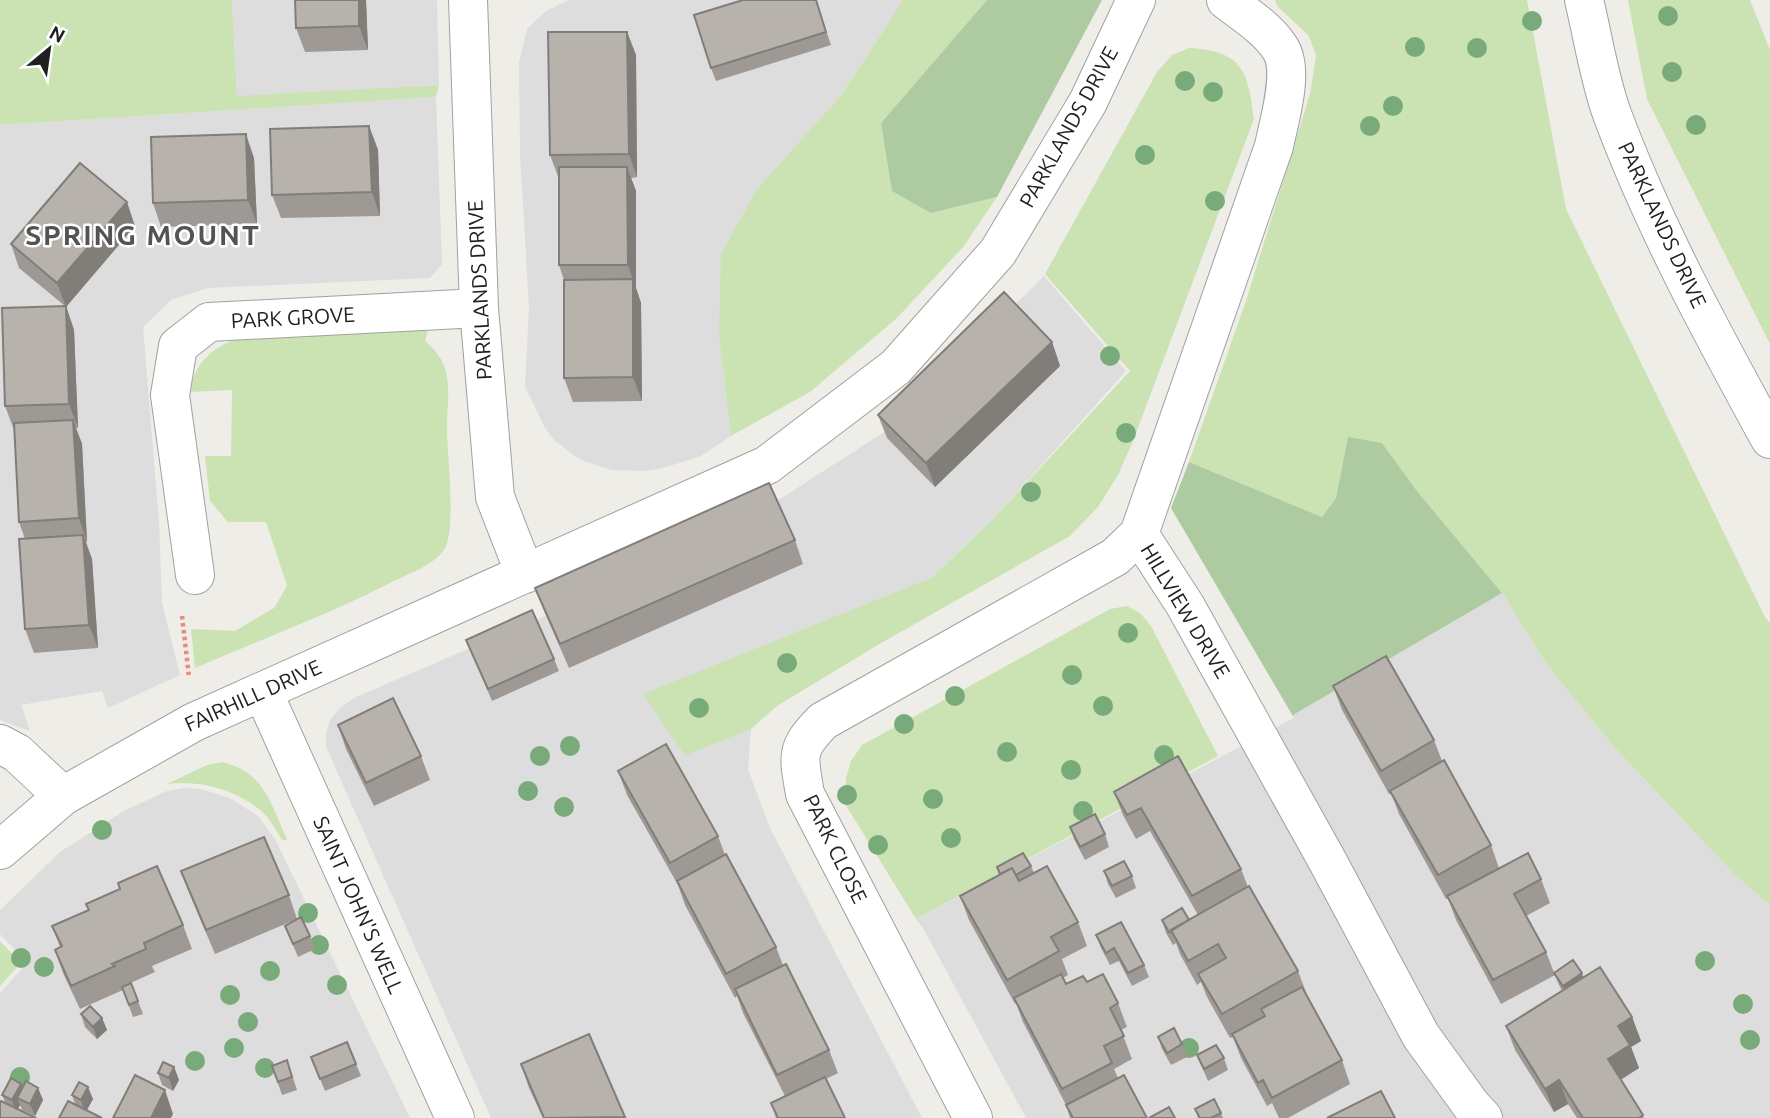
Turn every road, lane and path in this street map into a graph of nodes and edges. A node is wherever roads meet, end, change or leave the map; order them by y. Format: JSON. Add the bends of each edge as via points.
{"nodes":[{"id":1,"x":468,"y":0,"type":"edge"},
{"id":2,"x":1136,"y":0,"type":"edge"},
{"id":3,"x":1226,"y":0,"type":"edge"},
{"id":4,"x":1584,"y":0,"type":"edge"},
{"id":5,"x":479,"y":308,"type":"junction"},
{"id":6,"x":1770,"y":439,"type":"edge"},
{"id":7,"x":1139,"y":534,"type":"junction"},
{"id":8,"x":525,"y":574,"type":"junction"},
{"id":9,"x":195,"y":575,"type":"joint"},
{"id":10,"x":263,"y":692,"type":"junction"},
{"id":11,"x":194,"y":722,"type":"junction"},
{"id":12,"x":0,"y":744,"type":"edge"},
{"id":13,"x":64,"y":796,"type":"junction"},
{"id":14,"x":0,"y":850,"type":"edge"},
{"id":15,"x":455,"y":1118,"type":"edge"},
{"id":16,"x":973,"y":1118,"type":"edge"},
{"id":17,"x":1483,"y":1118,"type":"edge"}],
"edges":[{"from":1,"to":5,"type":"street","name":"PARKLANDS DRIVE"},
{"from":2,"to":8,"type":"street","name":"PARKLANDS DRIVE","via":[[1087,102],[998,252],[896,367],[767,465]]},
{"from":3,"to":7,"type":"street","name":"HILLVIEW DRIVE","via":[[1282,49],[1287,82],[1274,146]]},
{"from":4,"to":6,"type":"street","name":"PARKLANDS DRIVE","via":[[1611,111],[1657,220]]},
{"from":5,"to":8,"type":"street","name":"PARKLANDS DRIVE","via":[[495,497]]},
{"from":5,"to":9,"type":"street","name":"PARK GROVE","via":[[209,322],[178,346],[170,395]]},
{"from":7,"to":16,"type":"street","name":"PARK CLOSE","via":[[1115,558],[823,721],[807,738],[799,759],[805,794]]},
{"from":7,"to":17,"type":"street","name":"HILLVIEW DRIVE","via":[[1191,616],[1421,1036]]},
{"from":8,"to":10,"type":"street","name":"FAIRHILL DRIVE"},
{"from":9,"to":11,"type":"path","via":[[182,615]]},
{"from":10,"to":11,"type":"street","name":"FAIRHILL DRIVE"},
{"from":10,"to":15,"type":"street","name":"SAINT JOHN'S WELL"},
{"from":11,"to":13,"type":"street","name":"FAIRHILL DRIVE"},
{"from":12,"to":13,"type":"street","via":[[17,753]]},
{"from":13,"to":14,"type":"street","name":"FAIRHILL DRIVE"}]}
